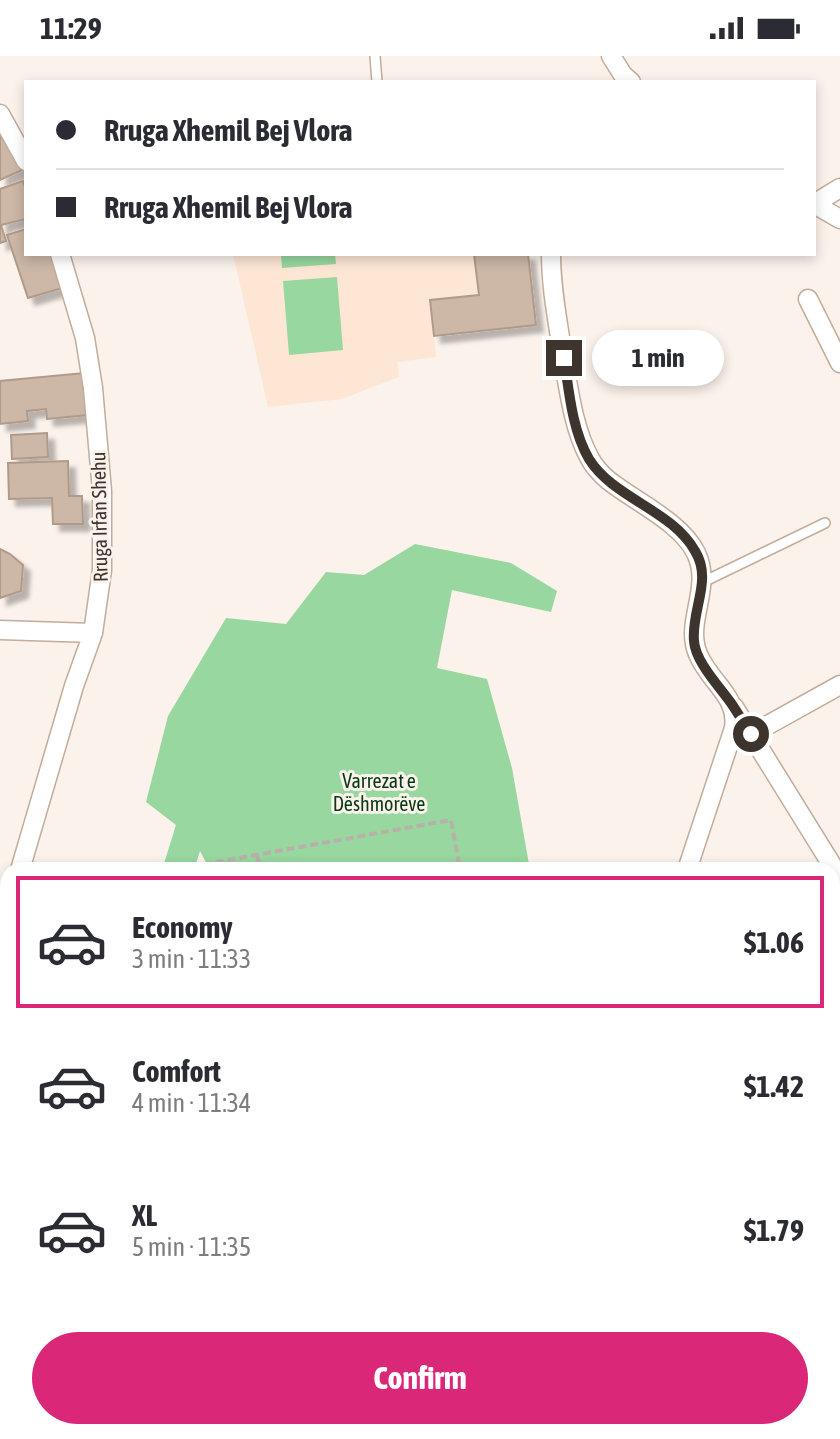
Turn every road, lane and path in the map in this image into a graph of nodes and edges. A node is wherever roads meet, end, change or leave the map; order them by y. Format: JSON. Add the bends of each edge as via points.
{"nodes":[{"id":1,"x":375,"y":56,"type":"edge"},
{"id":2,"x":611,"y":56,"type":"edge"},
{"id":3,"x":377,"y":80,"type":"edge"},
{"id":4,"x":624,"y":80,"type":"edge"},
{"id":5,"x":0,"y":114,"type":"edge"},
{"id":6,"x":24,"y":157,"type":"edge"},
{"id":7,"x":840,"y":188,"type":"edge"},
{"id":8,"x":816,"y":203,"type":"edge"},
{"id":9,"x":816,"y":205,"type":"edge"},
{"id":10,"x":840,"y":219,"type":"edge"},
{"id":11,"x":61,"y":256,"type":"edge"},
{"id":12,"x":551,"y":256,"type":"edge"},
{"id":13,"x":808,"y":299,"type":"dead end"},
{"id":14,"x":840,"y":363,"type":"edge"},
{"id":15,"x":825,"y":523,"type":"dead end"},
{"id":16,"x":703,"y":582,"type":"junction"},
{"id":17,"x":0,"y":630,"type":"edge"},
{"id":18,"x":93,"y":633,"type":"junction"},
{"id":19,"x":840,"y":685,"type":"edge"},
{"id":20,"x":734,"y":707,"type":"junction"},
{"id":21,"x":751,"y":734,"type":"junction"},
{"id":22,"x":726,"y":749,"type":"junction"},
{"id":23,"x":257,"y":855,"type":"junction"},
{"id":24,"x":22,"y":862,"type":"edge"},
{"id":25,"x":217,"y":862,"type":"edge"},
{"id":26,"x":258,"y":862,"type":"edge"},
{"id":27,"x":459,"y":862,"type":"edge"},
{"id":28,"x":690,"y":862,"type":"edge"},
{"id":29,"x":830,"y":862,"type":"edge"}],
"edges":[{"from":1,"to":3,"type":"lane"},
{"from":2,"to":4,"type":"street"},
{"from":5,"to":6,"type":"street"},
{"from":7,"to":8,"type":"street"},
{"from":9,"to":10,"type":"street"},
{"from":11,"to":18,"type":"street","name":"Rruga Irfan Shehu","via":[[85,338],[102,491],[102,570]]},
{"from":12,"to":16,"type":"street","via":[[568,383],[590,459],[607,479],[680,533],[701,563]]},
{"from":13,"to":14,"type":"street"},
{"from":15,"to":16,"type":"lane"},
{"from":16,"to":20,"type":"street","via":[[694,641],[698,657]]},
{"from":17,"to":18,"type":"street"},
{"from":18,"to":24,"type":"street","name":"Rruga Irfan Shehu"},
{"from":19,"to":21,"type":"street"},
{"from":20,"to":21,"type":"street"},
{"from":20,"to":22,"type":"street"},
{"from":21,"to":22,"type":"street"},
{"from":21,"to":29,"type":"street"},
{"from":22,"to":28,"type":"street"},
{"from":23,"to":25,"type":"path"},
{"from":23,"to":26,"type":"path"},
{"from":23,"to":27,"type":"path","via":[[451,820]]}]}
